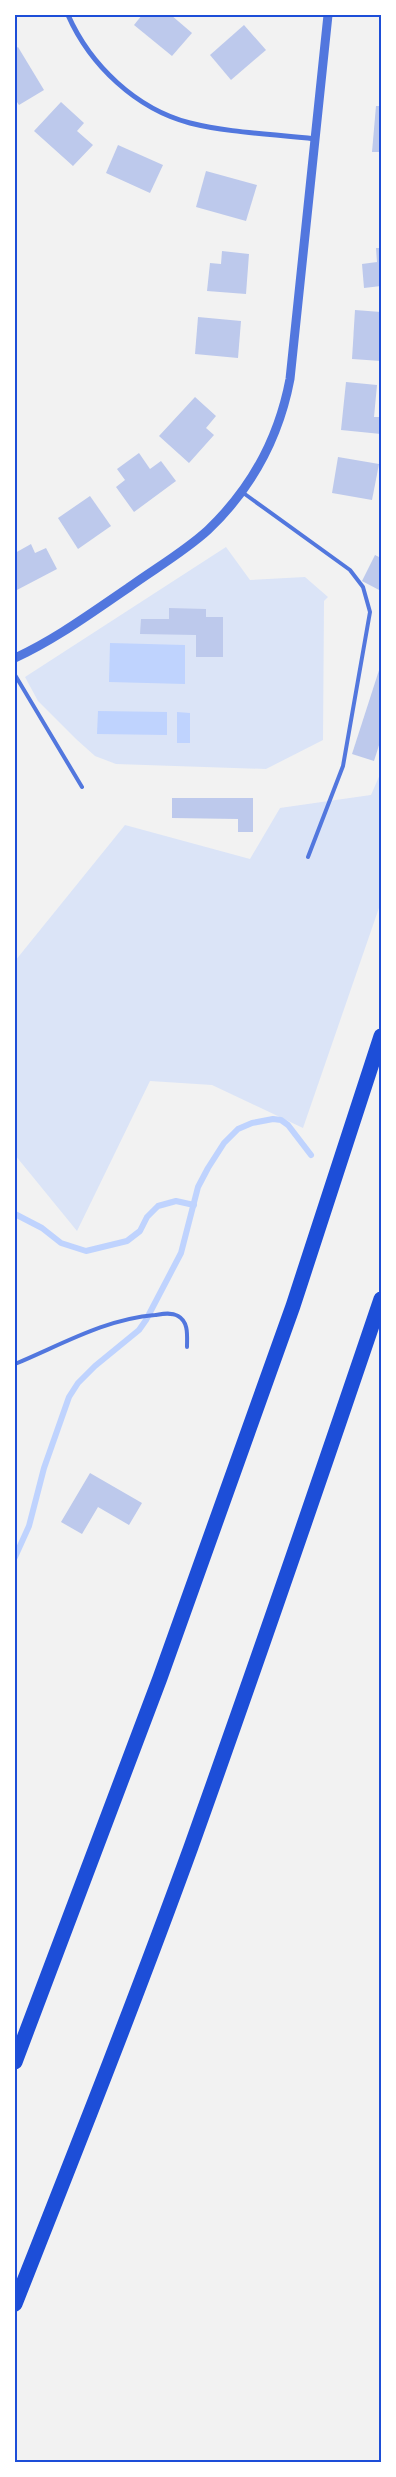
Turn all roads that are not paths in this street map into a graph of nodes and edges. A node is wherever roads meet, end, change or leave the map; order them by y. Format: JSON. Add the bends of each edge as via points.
{"nodes":[{"id":1,"x":68,"y":15,"type":"edge"},
{"id":2,"x":328,"y":15,"type":"edge"},
{"id":3,"x":316,"y":139,"type":"junction"},
{"id":4,"x":242,"y":492,"type":"junction"},
{"id":5,"x":15,"y":658,"type":"edge"},
{"id":6,"x":15,"y":675,"type":"edge"},
{"id":7,"x":82,"y":787,"type":"dead end"},
{"id":8,"x":308,"y":857,"type":"dead end"},
{"id":9,"x":381,"y":1036,"type":"edge"},
{"id":10,"x":381,"y":1299,"type":"edge"},
{"id":11,"x":187,"y":1347,"type":"dead end"},
{"id":12,"x":15,"y":1364,"type":"edge"},
{"id":13,"x":15,"y":2062,"type":"edge"},
{"id":14,"x":15,"y":2304,"type":"edge"}],
"edges":[{"from":1,"to":3,"type":"street","via":[[87,49],[108,74],[135,96],[174,118],[203,126]]},
{"from":2,"to":3,"type":"street"},
{"from":3,"to":4,"type":"street","via":[[285,404],[268,448]]},
{"from":4,"to":5,"type":"street","via":[[208,530],[188,545],[78,623]]},
{"from":4,"to":8,"type":"lane","via":[[350,570],[363,587],[370,612],[343,766]]},
{"from":6,"to":7,"type":"lane"},
{"from":9,"to":13,"type":"highway","via":[[287,1324],[160,1678]]},
{"from":10,"to":14,"type":"highway","via":[[190,1850]]},
{"from":11,"to":12,"type":"lane","via":[[186,1325],[178,1316],[140,1316],[96,1328]]}]}
